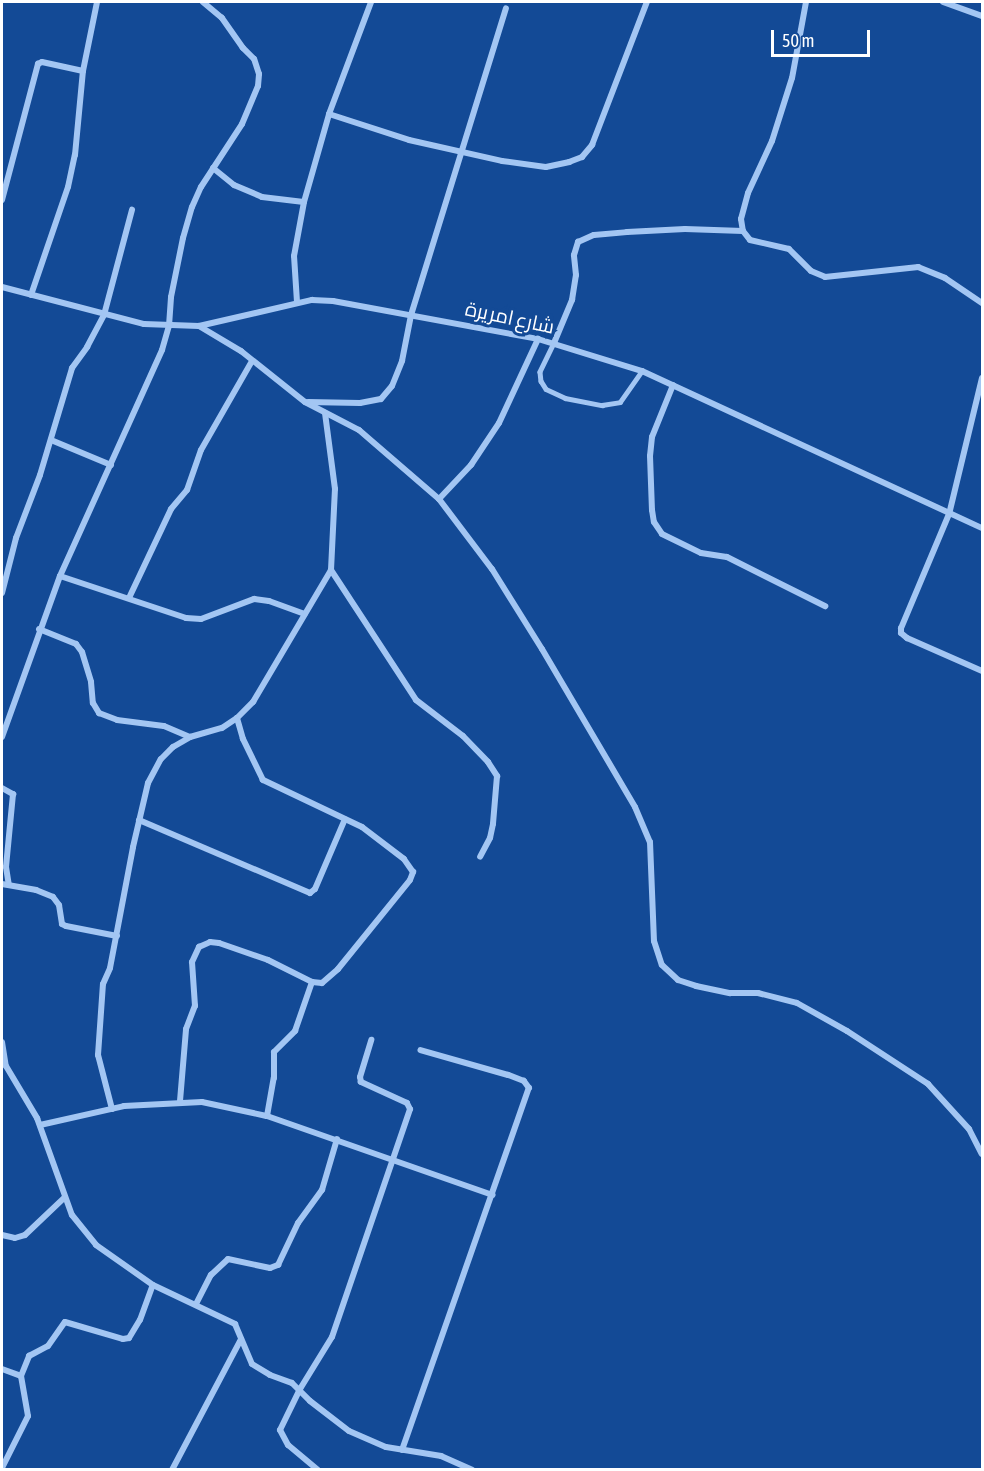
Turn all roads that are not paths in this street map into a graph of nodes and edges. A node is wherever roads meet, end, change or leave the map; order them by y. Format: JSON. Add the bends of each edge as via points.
{"nodes":[{"id":1,"x":97,"y":2,"type":"edge"},
{"id":2,"x":203,"y":2,"type":"edge"},
{"id":3,"x":371,"y":2,"type":"edge"},
{"id":4,"x":647,"y":2,"type":"edge"},
{"id":5,"x":806,"y":2,"type":"edge"},
{"id":6,"x":943,"y":2,"type":"edge"},
{"id":7,"x":506,"y":8,"type":"dead end"},
{"id":8,"x":982,"y":16,"type":"edge"},
{"id":9,"x":83,"y":71,"type":"junction"},
{"id":10,"x":329,"y":114,"type":"junction"},
{"id":11,"x":460,"y":152,"type":"junction"},
{"id":12,"x":213,"y":168,"type":"junction"},
{"id":13,"x":2,"y":200,"type":"edge"},
{"id":14,"x":304,"y":202,"type":"junction"},
{"id":15,"x":132,"y":210,"type":"dead end"},
{"id":16,"x":743,"y":231,"type":"junction"},
{"id":17,"x":2,"y":287,"type":"edge"},
{"id":18,"x":32,"y":295,"type":"junction"},
{"id":19,"x":297,"y":302,"type":"junction"},
{"id":20,"x":982,"y":303,"type":"edge"},
{"id":21,"x":104,"y":315,"type":"junction"},
{"id":22,"x":411,"y":315,"type":"junction"},
{"id":23,"x":169,"y":326,"type":"junction"},
{"id":24,"x":199,"y":326,"type":"junction"},
{"id":25,"x":538,"y":339,"type":"junction"},
{"id":26,"x":554,"y":343,"type":"junction"},
{"id":27,"x":252,"y":361,"type":"junction"},
{"id":28,"x":642,"y":371,"type":"junction"},
{"id":29,"x":982,"y":378,"type":"edge"},
{"id":30,"x":673,"y":385,"type":"junction"},
{"id":31,"x":304,"y":402,"type":"junction"},
{"id":32,"x":325,"y":413,"type":"junction"},
{"id":33,"x":51,"y":440,"type":"junction"},
{"id":34,"x":111,"y":465,"type":"junction"},
{"id":35,"x":439,"y":499,"type":"junction"},
{"id":36,"x":949,"y":514,"type":"junction"},
{"id":37,"x":982,"y":528,"type":"edge"},
{"id":38,"x":332,"y":570,"type":"junction"},
{"id":39,"x":60,"y":576,"type":"junction"},
{"id":40,"x":2,"y":593,"type":"edge"},
{"id":41,"x":129,"y":598,"type":"junction"},
{"id":42,"x":825,"y":606,"type":"dead end"},
{"id":43,"x":305,"y":614,"type":"junction"},
{"id":44,"x":39,"y":629,"type":"junction"},
{"id":45,"x":982,"y":671,"type":"edge"},
{"id":46,"x":237,"y":718,"type":"junction"},
{"id":47,"x":2,"y":737,"type":"edge"},
{"id":48,"x":190,"y":737,"type":"junction"},
{"id":49,"x":2,"y":788,"type":"edge"},
{"id":50,"x":345,"y":819,"type":"junction"},
{"id":51,"x":139,"y":820,"type":"junction"},
{"id":52,"x":480,"y":857,"type":"dead end"},
{"id":53,"x":5,"y":885,"type":"edge"},
{"id":54,"x":117,"y":936,"type":"junction"},
{"id":55,"x":312,"y":982,"type":"junction"},
{"id":56,"x":371,"y":1040,"type":"dead end"},
{"id":57,"x":2,"y":1042,"type":"edge"},
{"id":58,"x":420,"y":1050,"type":"dead end"},
{"id":59,"x":180,"y":1101,"type":"junction"},
{"id":60,"x":112,"y":1109,"type":"junction"},
{"id":61,"x":267,"y":1116,"type":"junction"},
{"id":62,"x":40,"y":1125,"type":"junction"},
{"id":63,"x":337,"y":1139,"type":"junction"},
{"id":64,"x":982,"y":1154,"type":"edge"},
{"id":65,"x":392,"y":1160,"type":"junction"},
{"id":66,"x":493,"y":1195,"type":"junction"},
{"id":67,"x":65,"y":1197,"type":"junction"},
{"id":68,"x":2,"y":1235,"type":"edge"},
{"id":69,"x":153,"y":1285,"type":"junction"},
{"id":70,"x":196,"y":1304,"type":"junction"},
{"id":71,"x":241,"y":1339,"type":"junction"},
{"id":72,"x":2,"y":1369,"type":"edge"},
{"id":73,"x":21,"y":1376,"type":"junction"},
{"id":74,"x":300,"y":1389,"type":"junction"},
{"id":75,"x":402,"y":1450,"type":"junction"},
{"id":76,"x":461,"y":1467,"type":"edge"},
{"id":77,"x":2,"y":1468,"type":"edge"},
{"id":78,"x":172,"y":1470,"type":"edge"},
{"id":79,"x":318,"y":1470,"type":"edge"},
{"id":80,"x":472,"y":1470,"type":"edge"}],
"edges":[{"from":1,"to":9,"type":"street"},
{"from":2,"to":12,"type":"street","via":[[222,18],[254,59],[259,74],[252,104]]},
{"from":3,"to":10,"type":"street"},
{"from":4,"to":11,"type":"street","via":[[592,145],[582,157],[557,165],[530,166]]},
{"from":5,"to":16,"type":"street","via":[[792,78],[772,141],[748,193],[741,219]]},
{"from":6,"to":8,"type":"street"},
{"from":7,"to":11,"type":"street"},
{"from":9,"to":13,"type":"street","via":[[38,64]]},
{"from":9,"to":18,"type":"street","via":[[68,187]]},
{"from":10,"to":11,"type":"street"},
{"from":10,"to":14,"type":"street"},
{"from":11,"to":22,"type":"street"},
{"from":12,"to":14,"type":"street","via":[[234,185],[262,198]]},
{"from":12,"to":23,"type":"street","via":[[192,207],[183,238]]},
{"from":14,"to":19,"type":"street","via":[[294,256]]},
{"from":15,"to":21,"type":"street"},
{"from":16,"to":20,"type":"street","via":[[750,240],[789,249],[811,271],[825,277],[918,267],[945,278]]},
{"from":16,"to":26,"type":"street","via":[[627,232],[594,235],[578,242],[572,300]]},
{"from":17,"to":18,"type":"street","name":"شارع امريرة"},
{"from":18,"to":21,"type":"street","name":"شارع امريرة"},
{"from":19,"to":22,"type":"street","name":"شارع امريرة","via":[[333,301]]},
{"from":19,"to":24,"type":"street","name":"شارع امريرة"},
{"from":21,"to":23,"type":"street","name":"شارع امريرة"},
{"from":21,"to":33,"type":"street","via":[[72,368]]},
{"from":22,"to":25,"type":"street","name":"شارع امريرة"},
{"from":22,"to":31,"type":"street","via":[[402,361],[392,386],[381,399],[360,403]]},
{"from":23,"to":24,"type":"street","name":"شارع امريرة"},
{"from":23,"to":34,"type":"street"},
{"from":24,"to":27,"type":"street"},
{"from":25,"to":26,"type":"street","name":"شارع امريرة"},
{"from":25,"to":35,"type":"street","via":[[499,423],[471,465]]},
{"from":26,"to":28,"type":"street","name":"شارع امريرة"},
{"from":26,"to":28,"type":"lane","via":[[540,372],[541,381],[546,389],[565,398],[602,405],[620,402]]},
{"from":27,"to":31,"type":"street"},
{"from":27,"to":41,"type":"street","via":[[201,450],[187,490],[171,509]]},
{"from":28,"to":30,"type":"street","name":"شارع امريرة"},
{"from":29,"to":36,"type":"street"},
{"from":30,"to":36,"type":"street","name":"شارع امريرة"},
{"from":30,"to":42,"type":"street","via":[[652,437],[650,456],[652,510],[662,534],[701,553],[727,557]]},
{"from":31,"to":32,"type":"street"},
{"from":32,"to":35,"type":"street","via":[[359,430]]},
{"from":32,"to":38,"type":"street","via":[[335,489]]},
{"from":33,"to":34,"type":"street"},
{"from":33,"to":40,"type":"street","via":[[16,538]]},
{"from":34,"to":39,"type":"street"},
{"from":35,"to":64,"type":"street","via":[[492,568],[635,807],[650,842],[654,941],[662,965],[678,980],[797,1003],[847,1031],[928,1084],[969,1129]]},
{"from":36,"to":37,"type":"street","name":"شارع امريرة"},
{"from":36,"to":45,"type":"street","via":[[901,633]]},
{"from":38,"to":43,"type":"street"},
{"from":38,"to":52,"type":"street","via":[[416,700],[463,736],[498,776],[490,838]]},
{"from":39,"to":41,"type":"street"},
{"from":39,"to":44,"type":"street"},
{"from":41,"to":43,"type":"street","via":[[186,618],[201,619],[254,599]]},
{"from":43,"to":46,"type":"street","via":[[260,692]]},
{"from":44,"to":47,"type":"street"},
{"from":44,"to":48,"type":"street","via":[[76,644],[82,652],[93,703],[99,713],[117,720],[164,726]]},
{"from":46,"to":48,"type":"street","via":[[222,728]]},
{"from":46,"to":50,"type":"street","via":[[263,780]]},
{"from":48,"to":51,"type":"street","via":[[161,759],[148,783]]},
{"from":49,"to":53,"type":"street","via":[[10,791],[13,799]]},
{"from":50,"to":51,"type":"street","via":[[315,890],[310,893]]},
{"from":50,"to":55,"type":"street","via":[[384,842],[413,872],[338,969],[322,983]]},
{"from":51,"to":54,"type":"street"},
{"from":53,"to":54,"type":"street","via":[[36,890],[57,900],[66,927]]},
{"from":54,"to":60,"type":"street","via":[[103,984],[98,1055]]},
{"from":55,"to":59,"type":"street","via":[[268,960],[219,943],[199,947],[192,962],[195,1006],[186,1029]]},
{"from":55,"to":61,"type":"street","via":[[295,1032],[274,1052]]},
{"from":56,"to":65,"type":"street","via":[[361,1082],[410,1107]]},
{"from":57,"to":62,"type":"street","via":[[6,1066]]},
{"from":58,"to":66,"type":"street","via":[[508,1075],[528,1085],[529,1092]]},
{"from":59,"to":60,"type":"street"},
{"from":59,"to":61,"type":"street"},
{"from":60,"to":62,"type":"street"},
{"from":61,"to":63,"type":"street"},
{"from":62,"to":67,"type":"street"},
{"from":63,"to":65,"type":"street"},
{"from":63,"to":70,"type":"street","via":[[322,1190],[298,1223],[278,1265],[270,1268],[228,1259],[211,1275]]},
{"from":65,"to":66,"type":"street"},
{"from":65,"to":74,"type":"street","via":[[332,1337]]},
{"from":66,"to":75,"type":"street"},
{"from":67,"to":68,"type":"street","via":[[25,1235]]},
{"from":67,"to":69,"type":"street","via":[[72,1215],[96,1245]]},
{"from":69,"to":70,"type":"street"},
{"from":69,"to":73,"type":"street","via":[[129,1338],[65,1322],[48,1346],[29,1356]]},
{"from":70,"to":71,"type":"street","via":[[235,1324]]},
{"from":71,"to":74,"type":"street","via":[[252,1364]]},
{"from":71,"to":78,"type":"street"},
{"from":72,"to":73,"type":"street"},
{"from":73,"to":77,"type":"street","via":[[28,1416]]},
{"from":74,"to":75,"type":"street","via":[[350,1431]]},
{"from":74,"to":79,"type":"street","via":[[280,1432]]},
{"from":75,"to":76,"type":"street","via":[[441,1456]]},
{"from":76,"to":80,"type":"street"}]}
